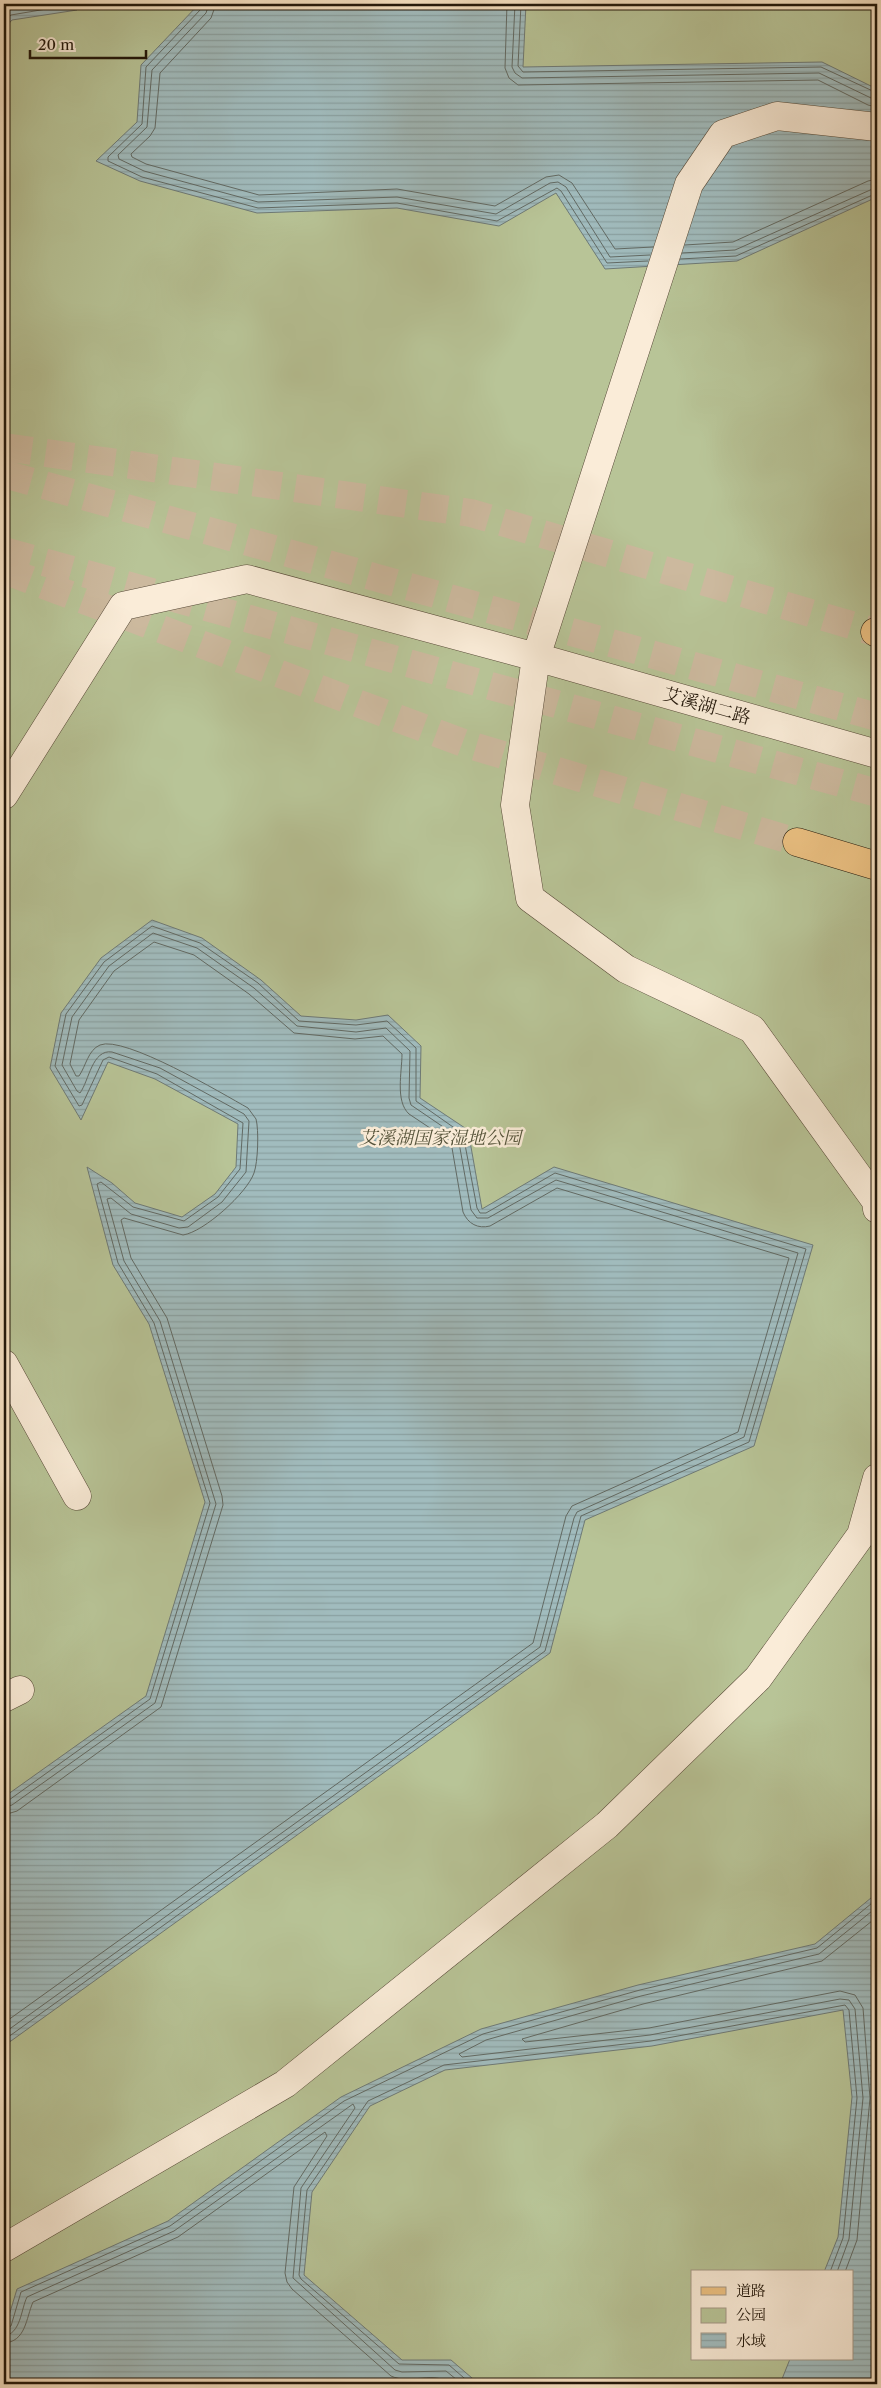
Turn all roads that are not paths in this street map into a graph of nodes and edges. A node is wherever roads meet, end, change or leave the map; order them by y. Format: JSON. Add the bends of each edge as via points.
{"nodes":[{"id":1,"x":877,"y":127,"type":"edge"},
{"id":2,"x":536,"y":657,"type":"junction"},
{"id":3,"x":877,"y":754,"type":"edge"},
{"id":4,"x":4,"y":795,"type":"edge"},
{"id":5,"x":797,"y":842,"type":"tunnel mouth"},
{"id":6,"x":877,"y":866,"type":"edge"},
{"id":7,"x":877,"y":1209,"type":"edge"},
{"id":8,"x":4,"y":1364,"type":"edge"},
{"id":9,"x":877,"y":1478,"type":"edge"},
{"id":10,"x":77,"y":1496,"type":"dead end"},
{"id":11,"x":4,"y":2248,"type":"edge"}],
"edges":[{"from":1,"to":2,"type":"street","via":[[777,116],[723,134],[689,184]]},
{"from":2,"to":3,"type":"street","name":"艾溪湖二路"},
{"from":2,"to":4,"type":"street","name":"艾溪湖二路","via":[[247,579],[123,606]]},
{"from":2,"to":7,"type":"street","via":[[515,806],[530,898],[626,969],[752,1029],[876,1201]]},
{"from":5,"to":6,"type":"main road"},
{"from":8,"to":10,"type":"street"},
{"from":9,"to":11,"type":"street","via":[[861,1535],[758,1678],[607,1825],[285,2084]]}]}
